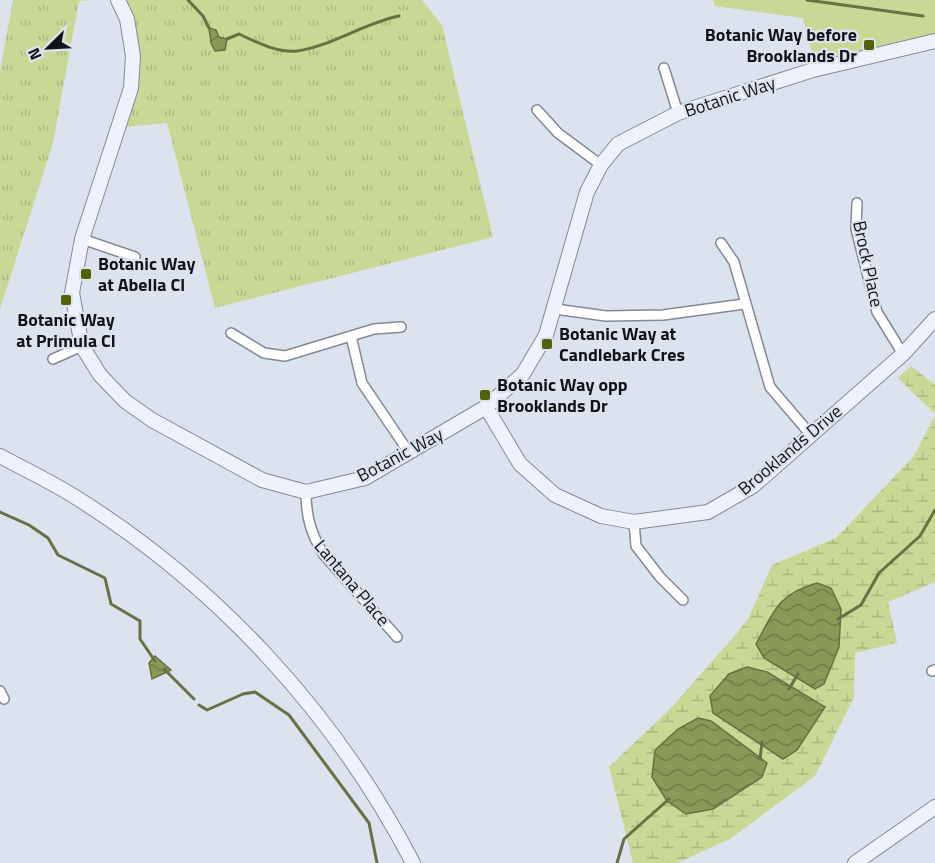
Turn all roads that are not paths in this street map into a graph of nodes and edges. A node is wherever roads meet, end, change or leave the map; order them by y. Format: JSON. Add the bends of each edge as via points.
{"nodes":[{"id":1,"x":118,"y":0,"type":"edge"},
{"id":2,"x":935,"y":41,"type":"edge"},
{"id":3,"x":664,"y":69,"type":"dead end"},
{"id":4,"x":537,"y":110,"type":"dead end"},
{"id":5,"x":678,"y":113,"type":"junction"},
{"id":6,"x":601,"y":165,"type":"junction"},
{"id":7,"x":857,"y":203,"type":"dead end"},
{"id":8,"x":82,"y":239,"type":"junction"},
{"id":9,"x":721,"y":243,"type":"dead end"},
{"id":10,"x":135,"y":257,"type":"dead end"},
{"id":11,"x":744,"y":304,"type":"junction"},
{"id":12,"x":555,"y":309,"type":"junction"},
{"id":13,"x":935,"y":320,"type":"edge"},
{"id":14,"x":401,"y":327,"type":"dead end"},
{"id":15,"x":231,"y":333,"type":"dead end"},
{"id":16,"x":351,"y":336,"type":"junction"},
{"id":17,"x":82,"y":346,"type":"junction"},
{"id":18,"x":903,"y":354,"type":"junction"},
{"id":19,"x":53,"y":359,"type":"dead end"},
{"id":20,"x":486,"y":407,"type":"junction"},
{"id":21,"x":811,"y":435,"type":"junction"},
{"id":22,"x":410,"y":454,"type":"junction"},
{"id":23,"x":0,"y":456,"type":"edge"},
{"id":24,"x":306,"y":492,"type":"junction"},
{"id":25,"x":634,"y":522,"type":"junction"},
{"id":26,"x":683,"y":600,"type":"dead end"},
{"id":27,"x":397,"y":637,"type":"dead end"},
{"id":28,"x":935,"y":807,"type":"edge"},
{"id":29,"x":413,"y":863,"type":"edge"},
{"id":30,"x":855,"y":863,"type":"edge"}],
"edges":[{"from":1,"to":8,"type":"street","name":"Botanic Way","via":[[127,19],[133,56],[131,88]]},
{"from":2,"to":5,"type":"street","name":"Botanic Way","via":[[813,70]]},
{"from":3,"to":5,"type":"street"},
{"from":4,"to":6,"type":"street","via":[[558,133]]},
{"from":5,"to":6,"type":"street","name":"Botanic Way","via":[[618,144]]},
{"from":6,"to":12,"type":"street","name":"Botanic Way","via":[[587,192]]},
{"from":7,"to":18,"type":"street","name":"Brock Place","via":[[856,229],[877,312]]},
{"from":8,"to":10,"type":"street"},
{"from":8,"to":17,"type":"street","name":"Botanic Way","via":[[72,293]]},
{"from":9,"to":11,"type":"street","via":[[734,262]]},
{"from":11,"to":12,"type":"street","via":[[663,315],[606,316]]},
{"from":11,"to":21,"type":"street","via":[[770,387]]},
{"from":12,"to":20,"type":"street","name":"Botanic Way","via":[[546,335],[523,374]]},
{"from":13,"to":18,"type":"street","name":"Brooklands Drive"},
{"from":14,"to":16,"type":"street"},
{"from":15,"to":16,"type":"street","via":[[264,354],[285,356]]},
{"from":16,"to":22,"type":"street","via":[[362,383]]},
{"from":17,"to":19,"type":"street"},
{"from":17,"to":24,"type":"street","name":"Botanic Way","via":[[100,375],[152,420],[262,480]]},
{"from":18,"to":21,"type":"street","name":"Brooklands Drive"},
{"from":20,"to":22,"type":"street","name":"Botanic Way"},
{"from":20,"to":25,"type":"street","name":"Brooklands Drive","via":[[520,464],[555,495],[600,516]]},
{"from":21,"to":25,"type":"street","name":"Brooklands Drive","via":[[753,486],[708,512]]},
{"from":22,"to":24,"type":"street","name":"Botanic Way","via":[[365,478]]},
{"from":23,"to":29,"type":"street","via":[[72,495],[129,533],[230,617],[295,687],[346,752]]},
{"from":24,"to":27,"type":"street","name":"Lantana Place","via":[[308,523],[315,541]]},
{"from":25,"to":26,"type":"street","via":[[636,546]]},
{"from":28,"to":30,"type":"street"}]}
